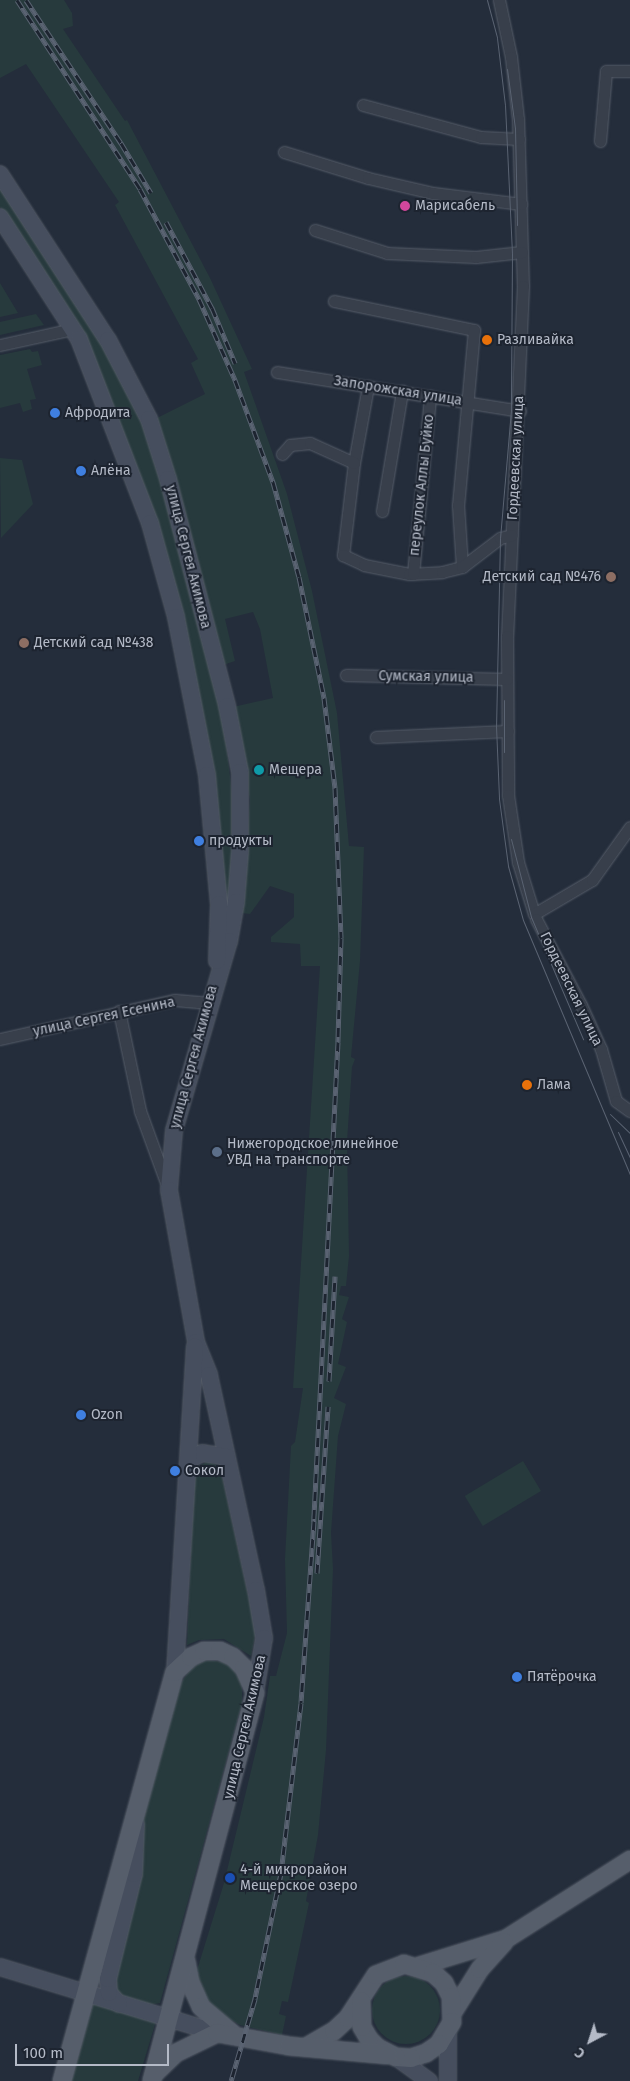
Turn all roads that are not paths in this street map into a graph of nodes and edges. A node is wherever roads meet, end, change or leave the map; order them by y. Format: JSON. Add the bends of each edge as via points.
{"nodes":[{"id":1,"x":500,"y":0,"type":"edge"},
{"id":2,"x":630,"y":71,"type":"edge"},
{"id":3,"x":363,"y":105,"type":"dead end"},
{"id":4,"x":519,"y":139,"type":"junction"},
{"id":5,"x":600,"y":141,"type":"dead end"},
{"id":6,"x":284,"y":152,"type":"dead end"},
{"id":7,"x":0,"y":174,"type":"edge"},
{"id":8,"x":521,"y":204,"type":"junction"},
{"id":9,"x":0,"y":217,"type":"edge"},
{"id":10,"x":314,"y":230,"type":"dead end"},
{"id":11,"x":522,"y":252,"type":"junction"},
{"id":12,"x":334,"y":301,"type":"dead end"},
{"id":13,"x":73,"y":329,"type":"junction"},
{"id":14,"x":0,"y":346,"type":"edge"},
{"id":15,"x":277,"y":372,"type":"dead end"},
{"id":16,"x":368,"y":386,"type":"junction"},
{"id":17,"x":402,"y":391,"type":"junction"},
{"id":18,"x":430,"y":396,"type":"junction"},
{"id":19,"x":469,"y":402,"type":"junction"},
{"id":20,"x":520,"y":411,"type":"junction"},
{"id":21,"x":282,"y":454,"type":"dead end"},
{"id":22,"x":354,"y":463,"type":"junction"},
{"id":23,"x":382,"y":511,"type":"dead end"},
{"id":24,"x":512,"y":535,"type":"junction"},
{"id":25,"x":462,"y":567,"type":"junction"},
{"id":26,"x":413,"y":574,"type":"junction"},
{"id":27,"x":346,"y":675,"type":"dead end"},
{"id":28,"x":507,"y":679,"type":"junction"},
{"id":29,"x":508,"y":731,"type":"junction"},
{"id":30,"x":376,"y":736,"type":"dead end"},
{"id":31,"x":630,"y":826,"type":"edge"},
{"id":32,"x":219,"y":904,"type":"junction"},
{"id":33,"x":236,"y":906,"type":"junction"},
{"id":34,"x":535,"y":916,"type":"junction"},
{"id":35,"x":216,"y":978,"type":"junction"},
{"id":36,"x":210,"y":1003,"type":"junction"},
{"id":37,"x":119,"y":1011,"type":"junction"},
{"id":38,"x":0,"y":1039,"type":"edge"},
{"id":39,"x":630,"y":1111,"type":"edge"},
{"id":40,"x":169,"y":1190,"type":"junction"},
{"id":41,"x":196,"y":1342,"type":"junction"},
{"id":42,"x":227,"y":1457,"type":"junction"},
{"id":43,"x":189,"y":1460,"type":"junction"},
{"id":44,"x":175,"y":1672,"type":"junction"},
{"id":45,"x":255,"y":1693,"type":"junction"},
{"id":46,"x":135,"y":1817,"type":"junction"},
{"id":47,"x":630,"y":1860,"type":"edge"},
{"id":48,"x":506,"y":1939,"type":"junction"},
{"id":49,"x":185,"y":1957,"type":"junction"},
{"id":50,"x":419,"y":1966,"type":"junction"},
{"id":51,"x":0,"y":1967,"type":"edge"},
{"id":52,"x":86,"y":1994,"type":"junction"},
{"id":53,"x":361,"y":2001,"type":"junction"},
{"id":54,"x":119,"y":2004,"type":"junction"},
{"id":55,"x":453,"y":2012,"type":"junction"},
{"id":56,"x":167,"y":2020,"type":"junction"},
{"id":57,"x":448,"y":2032,"type":"junction"},
{"id":58,"x":218,"y":2033,"type":"junction"},
{"id":59,"x":236,"y":2036,"type":"junction"},
{"id":60,"x":306,"y":2047,"type":"junction"},
{"id":61,"x":393,"y":2056,"type":"junction"},
{"id":62,"x":153,"y":2078,"type":"edge"},
{"id":63,"x":62,"y":2081,"type":"edge"},
{"id":64,"x":429,"y":2081,"type":"edge"},
{"id":65,"x":448,"y":2081,"type":"edge"}],
"edges":[{"from":1,"to":4,"type":"street","name":"Гордеевская улица","via":[[511,57]]},
{"from":2,"to":5,"type":"street","via":[[606,71]]},
{"from":3,"to":4,"type":"street","via":[[481,137]]},
{"from":4,"to":8,"type":"street","name":"Гордеевская улица"},
{"from":6,"to":8,"type":"street","via":[[368,178],[433,193]]},
{"from":7,"to":33,"type":"main road","name":"улица Сергея Акимова","via":[[124,366],[152,427],[226,706],[240,772]]},
{"from":8,"to":11,"type":"street","name":"Гордеевская улица"},
{"from":9,"to":13,"type":"main road","name":"улица Сергея Акимова"},
{"from":10,"to":11,"type":"street","via":[[386,253],[476,257]]},
{"from":11,"to":20,"type":"street","name":"Гордеевская улица"},
{"from":12,"to":19,"type":"street","via":[[474,330]]},
{"from":13,"to":14,"type":"street"},
{"from":13,"to":32,"type":"main road","name":"улица Сергея Акимова","via":[[106,404],[150,523],[176,617],[199,722],[211,799]]},
{"from":15,"to":16,"type":"street","name":"Запорожская улица"},
{"from":16,"to":17,"type":"street","name":"Запорожская улица"},
{"from":16,"to":22,"type":"street"},
{"from":17,"to":18,"type":"street","name":"Запорожская улица"},
{"from":17,"to":23,"type":"street"},
{"from":18,"to":19,"type":"street","name":"Запорожская улица"},
{"from":18,"to":26,"type":"street","name":"переулок Аллы Буйко"},
{"from":19,"to":20,"type":"street","name":"Запорожская улица"},
{"from":19,"to":25,"type":"street","via":[[458,505]]},
{"from":20,"to":24,"type":"street","name":"Гордеевская улица"},
{"from":21,"to":22,"type":"street","via":[[290,445],[310,443]]},
{"from":22,"to":26,"type":"street","via":[[343,555],[364,565]]},
{"from":24,"to":25,"type":"street","via":[[500,538]]},
{"from":24,"to":28,"type":"street","name":"Гордеевская улица"},
{"from":25,"to":26,"type":"street"},
{"from":27,"to":28,"type":"street","name":"Сумская улица"},
{"from":28,"to":29,"type":"street","name":"Гордеевская улица"},
{"from":29,"to":30,"type":"street"},
{"from":29,"to":34,"type":"street","name":"Гордеевская улица","via":[[508,795],[518,862]]},
{"from":31,"to":34,"type":"street","via":[[592,880]]},
{"from":32,"to":33,"type":"main road","via":[[230,910]]},
{"from":32,"to":35,"type":"main road","name":"улица Сергея Акимова"},
{"from":33,"to":35,"type":"main road","name":"улица Сергея Акимова","via":[[229,941]]},
{"from":34,"to":39,"type":"street","name":"Гордеевская улица","via":[[581,1005],[600,1049],[616,1101]]},
{"from":35,"to":36,"type":"main road","name":"улица Сергея Акимова"},
{"from":36,"to":37,"type":"street","name":"улица Сергея Есенина","via":[[175,1000]]},
{"from":36,"to":40,"type":"main road","name":"улица Сергея Акимова","via":[[174,1130]]},
{"from":37,"to":38,"type":"street","name":"улица Сергея Есенина"},
{"from":37,"to":40,"type":"street","via":[[140,1111]]},
{"from":40,"to":41,"type":"main road","name":"улица Сергея Акимова"},
{"from":41,"to":42,"type":"main road","name":"улица Сергея Акимова","via":[[209,1374]]},
{"from":41,"to":43,"type":"main road","name":"улица Сергея Акимова"},
{"from":42,"to":43,"type":"main road","via":[[202,1453]]},
{"from":42,"to":45,"type":"main road","name":"улица Сергея Акимова","via":[[264,1638]]},
{"from":43,"to":44,"type":"main road","name":"улица Сергея Акимова"},
{"from":44,"to":45,"type":"main road","via":[[191,1656],[204,1651],[220,1651],[233,1657],[244,1668]]},
{"from":44,"to":46,"type":"main road","name":"улица Сергея Акимова"},
{"from":45,"to":49,"type":"main road","name":"улица Сергея Акимова"},
{"from":46,"to":52,"type":"main road","name":"улица Сергея Акимова"},
{"from":46,"to":54,"type":"main road","via":[[134,1874],[108,1979],[109,1993]]},
{"from":47,"to":48,"type":"main road"},
{"from":48,"to":50,"type":"main road"},
{"from":48,"to":55,"type":"main road","via":[[480,1968]]},
{"from":49,"to":56,"type":"main road","name":"улица Сергея Акимова"},
{"from":49,"to":59,"type":"main road","via":[[190,1982],[201,2007]]},
{"from":50,"to":53,"type":"main road","via":[[389,1968],[376,1975]]},
{"from":50,"to":55,"type":"main road","via":[[433,1972],[444,1983],[451,1997]]},
{"from":51,"to":52,"type":"main road"},
{"from":52,"to":54,"type":"main road"},
{"from":52,"to":63,"type":"main road","name":"улица Сергея Акимова"},
{"from":53,"to":60,"type":"main road","via":[[334,2031]]},
{"from":53,"to":61,"type":"main road","via":[[362,2027],[378,2048]]},
{"from":54,"to":56,"type":"main road"},
{"from":55,"to":57,"type":"main road"},
{"from":56,"to":58,"type":"main road"},
{"from":56,"to":62,"type":"main road","name":"улица Сергея Акимова"},
{"from":57,"to":61,"type":"main road","via":[[426,2053],[411,2058]]},
{"from":57,"to":65,"type":"main road"},
{"from":58,"to":59,"type":"main road"},
{"from":58,"to":62,"type":"main road","via":[[176,2053]]},
{"from":59,"to":60,"type":"main road"},
{"from":60,"to":61,"type":"main road"},
{"from":61,"to":64,"type":"main road"}]}
